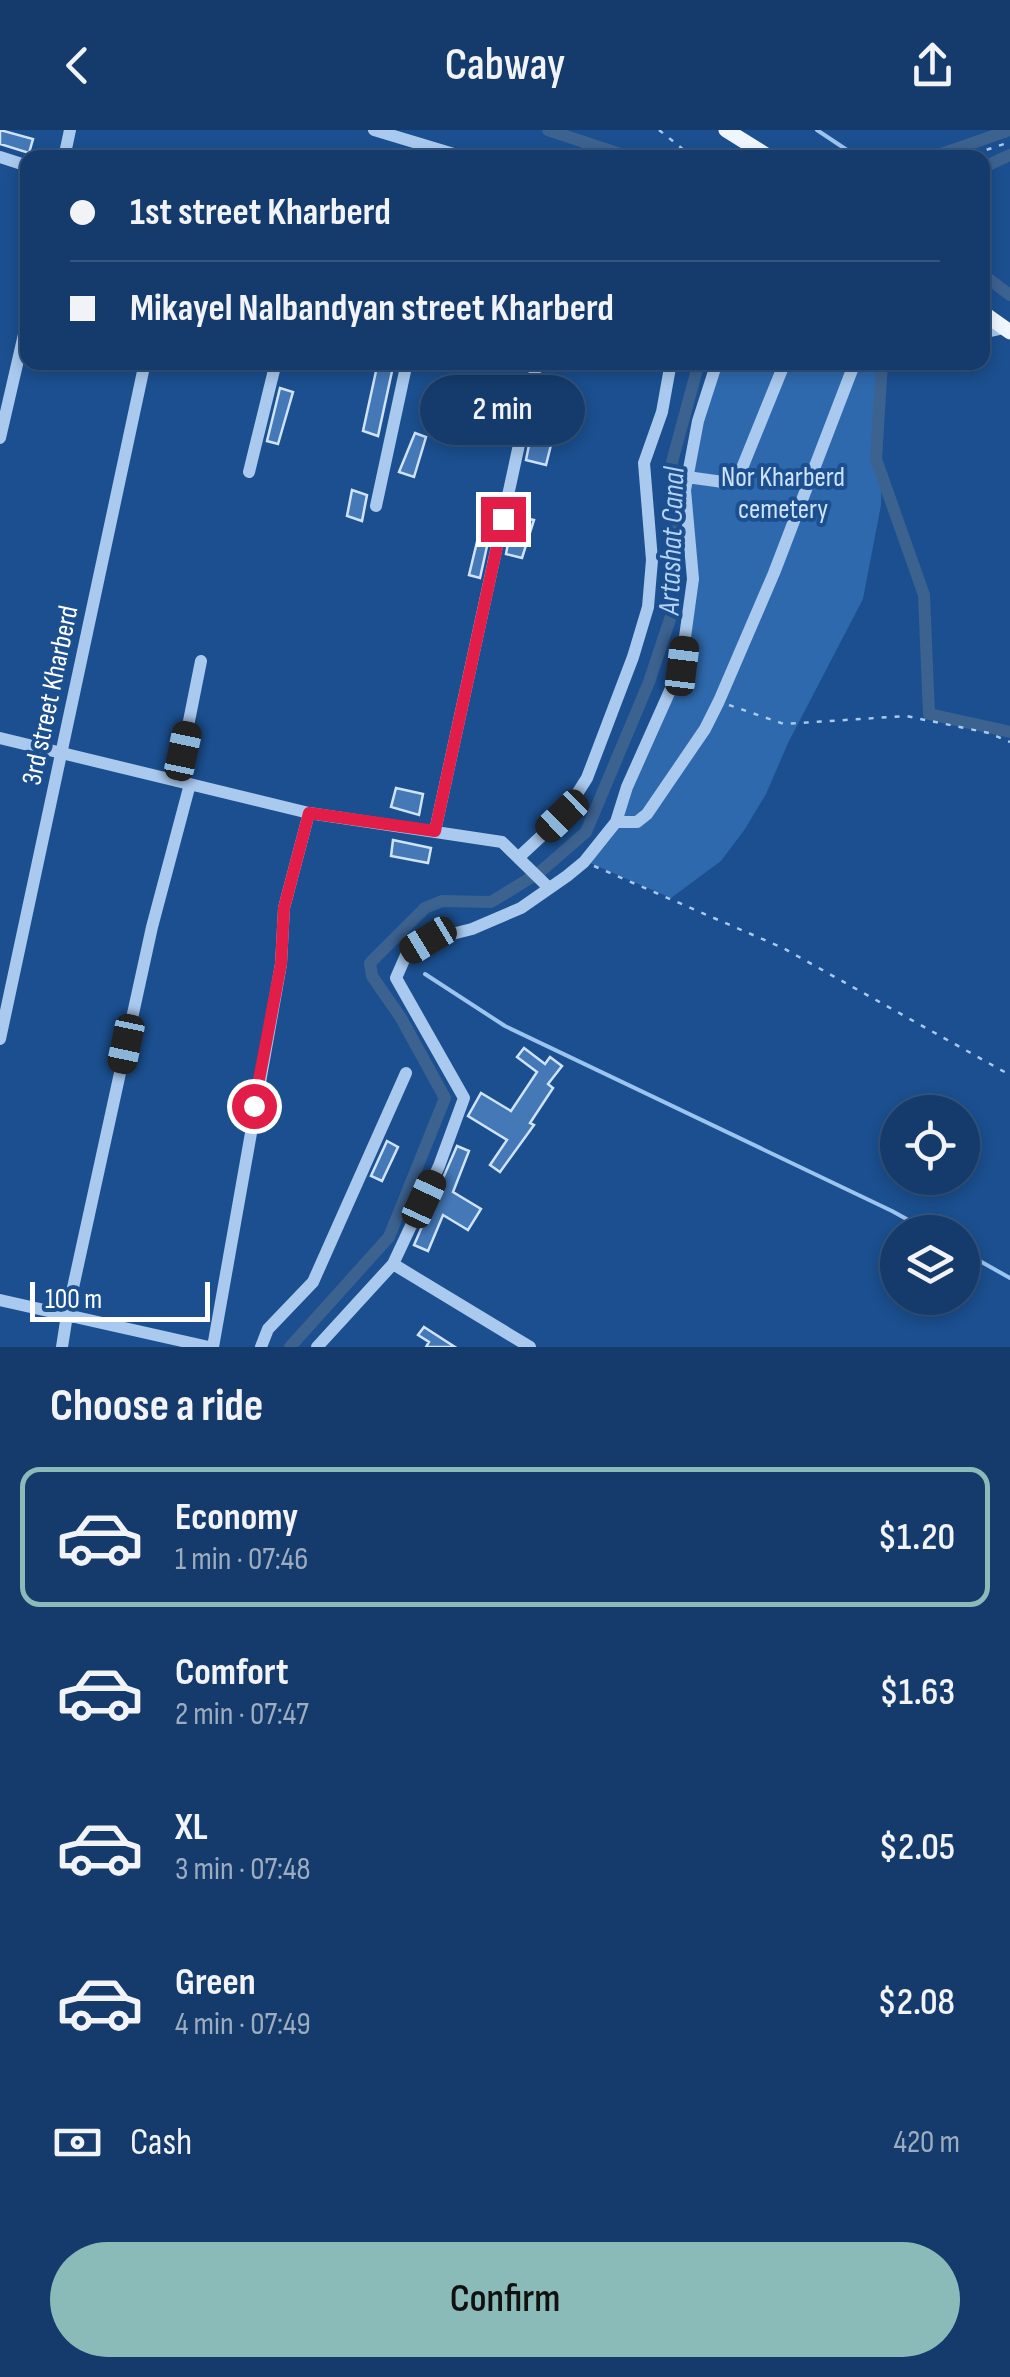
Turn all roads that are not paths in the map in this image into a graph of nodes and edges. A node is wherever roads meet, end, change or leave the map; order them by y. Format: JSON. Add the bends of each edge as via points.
{"nodes":[{"id":1,"x":374,"y":130,"type":"edge"},
{"id":2,"x":726,"y":130,"type":"edge"},
{"id":3,"x":440,"y":150,"type":"edge"},
{"id":4,"x":758,"y":150,"type":"edge"},
{"id":5,"x":20,"y":352,"type":"edge"},
{"id":6,"x":143,"y":370,"type":"edge"},
{"id":7,"x":274,"y":370,"type":"edge"},
{"id":8,"x":405,"y":370,"type":"edge"},
{"id":9,"x":535,"y":370,"type":"edge"},
{"id":10,"x":670,"y":370,"type":"edge"},
{"id":11,"x":714,"y":370,"type":"edge"},
{"id":12,"x":782,"y":370,"type":"edge"},
{"id":13,"x":852,"y":370,"type":"edge"},
{"id":14,"x":0,"y":438,"type":"edge"},
{"id":15,"x":249,"y":472,"type":"dead end"},
{"id":16,"x":687,"y":477,"type":"junction"},
{"id":17,"x":376,"y":506,"type":"dead end"},
{"id":18,"x":201,"y":661,"type":"dead end"},
{"id":19,"x":0,"y":738,"type":"edge"},
{"id":20,"x":62,"y":753,"type":"junction"},
{"id":21,"x":183,"y":782,"type":"junction"},
{"id":22,"x":309,"y":813,"type":"junction"},
{"id":23,"x":616,"y":822,"type":"junction"},
{"id":24,"x":435,"y":831,"type":"junction"},
{"id":25,"x":519,"y":857,"type":"junction"},
{"id":26,"x":548,"y":887,"type":"junction"},
{"id":27,"x":0,"y":1038,"type":"edge"},
{"id":28,"x":406,"y":1074,"type":"dead end"},
{"id":29,"x":394,"y":1264,"type":"junction"},
{"id":30,"x":0,"y":1300,"type":"edge"},
{"id":31,"x":67,"y":1315,"type":"junction"},
{"id":32,"x":187,"y":1345,"type":"edge"},
{"id":33,"x":521,"y":1345,"type":"edge"},
{"id":34,"x":62,"y":1347,"type":"edge"},
{"id":35,"x":211,"y":1347,"type":"edge"},
{"id":36,"x":261,"y":1347,"type":"edge"},
{"id":37,"x":317,"y":1347,"type":"edge"}],
"edges":[{"from":1,"to":3,"type":"street"},
{"from":2,"to":4,"type":"main road"},
{"from":5,"to":14,"type":"street"},
{"from":6,"to":20,"type":"street","name":"3rd street Kharberd"},
{"from":7,"to":15,"type":"street"},
{"from":8,"to":17,"type":"street"},
{"from":9,"to":24,"type":"street"},
{"from":10,"to":25,"type":"street","via":[[644,463],[652,560],[648,607],[633,657],[587,778],[562,816]]},
{"from":11,"to":16,"type":"street"},
{"from":12,"to":16,"type":"street","via":[[738,478]]},
{"from":13,"to":23,"type":"street","via":[[705,729],[647,814],[638,822]]},
{"from":16,"to":23,"type":"street","via":[[693,579],[682,666]]},
{"from":18,"to":21,"type":"street"},
{"from":19,"to":20,"type":"street"},
{"from":20,"to":21,"type":"street"},
{"from":20,"to":27,"type":"street","name":"3rd street Kharberd"},
{"from":21,"to":22,"type":"street"},
{"from":21,"to":31,"type":"street"},
{"from":22,"to":24,"type":"street"},
{"from":22,"to":35,"type":"street","via":[[284,908],[281,964]]},
{"from":23,"to":26,"type":"street","via":[[584,862]]},
{"from":24,"to":25,"type":"street","via":[[502,842]]},
{"from":25,"to":26,"type":"street"},
{"from":26,"to":29,"type":"street","via":[[521,908],[406,953],[396,978],[464,1098]]},
{"from":28,"to":36,"type":"street","via":[[312,1282],[268,1328]]},
{"from":29,"to":33,"type":"street"},
{"from":29,"to":37,"type":"street"},
{"from":30,"to":31,"type":"street"},
{"from":31,"to":32,"type":"street"},
{"from":31,"to":34,"type":"street"},
{"from":32,"to":35,"type":"street"}]}
